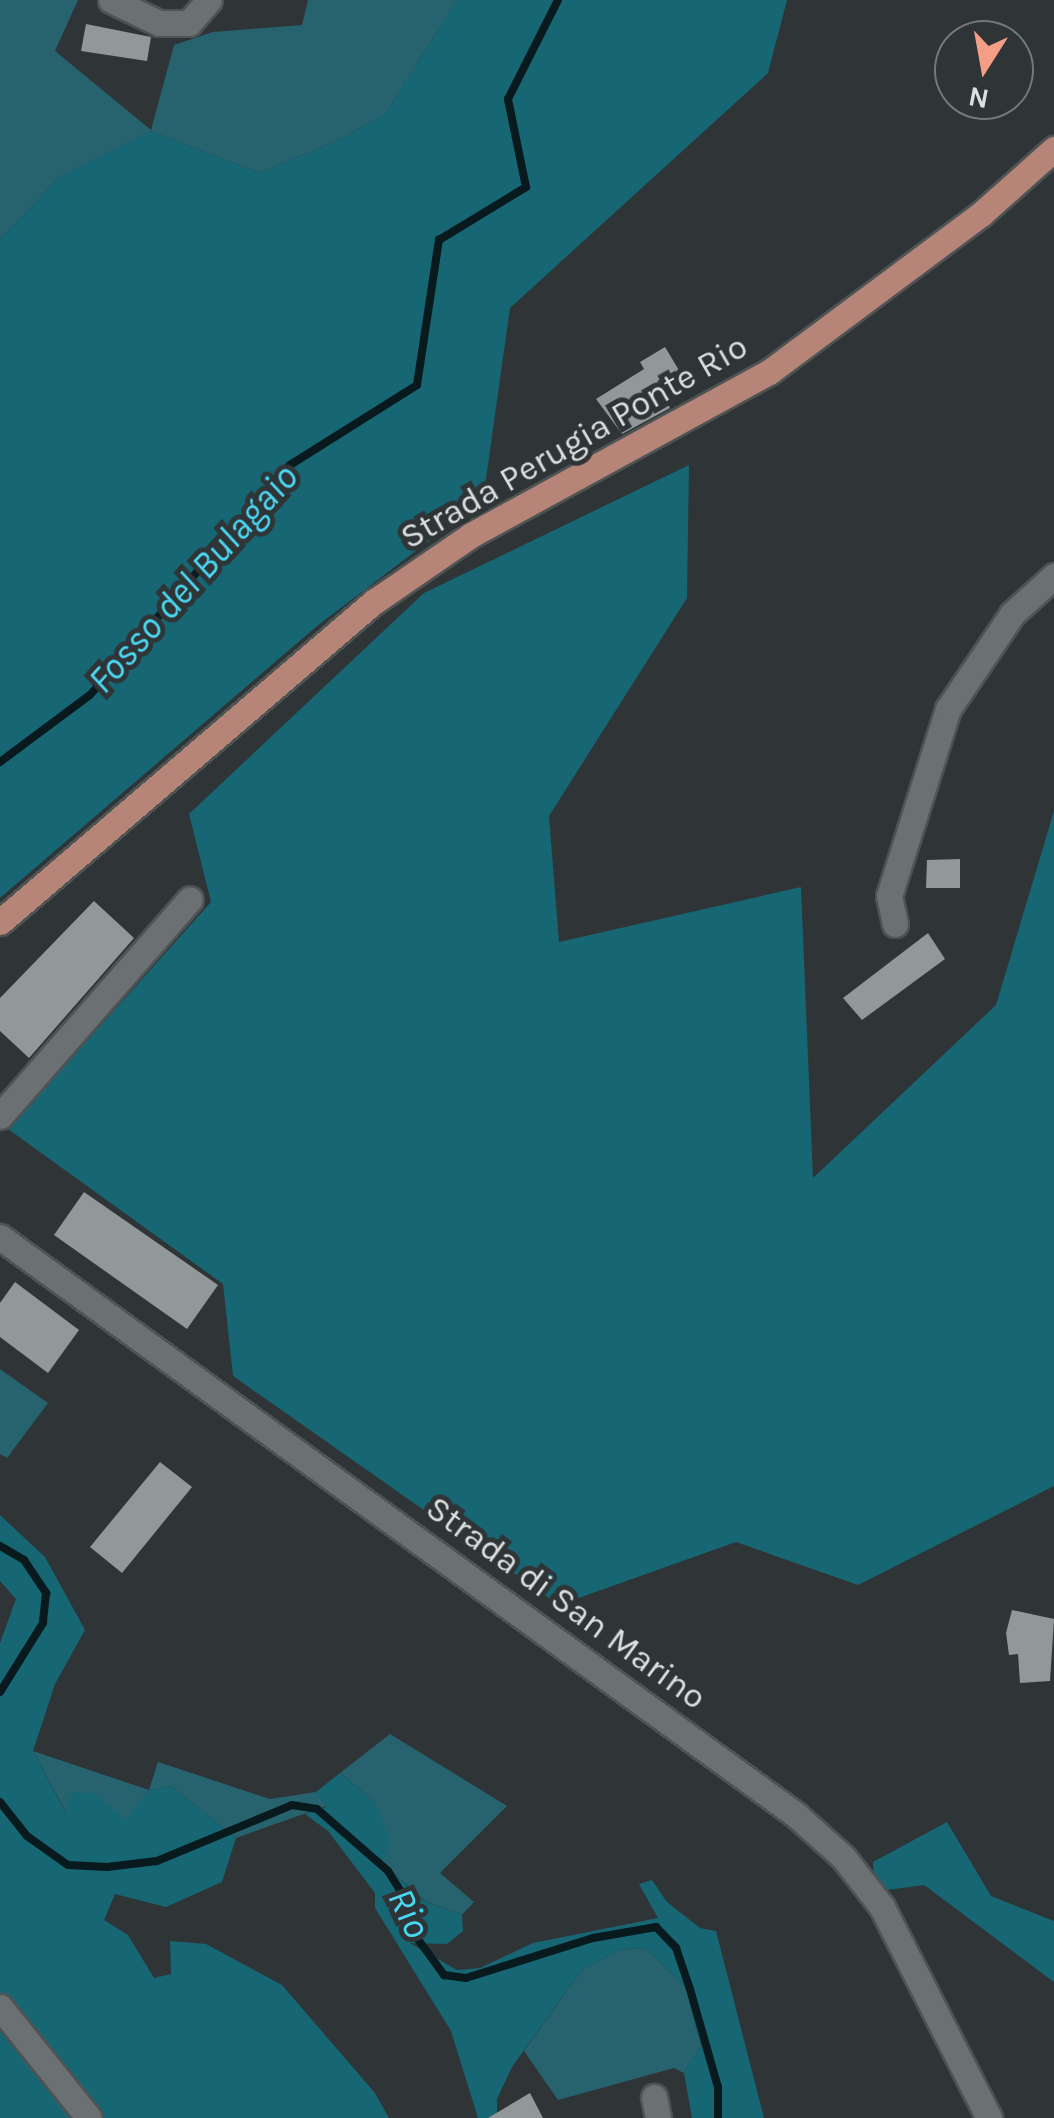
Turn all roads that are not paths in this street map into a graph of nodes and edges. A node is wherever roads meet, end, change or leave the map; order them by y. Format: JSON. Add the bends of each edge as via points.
{"nodes":[{"id":1,"x":111,"y":0,"type":"edge"},
{"id":2,"x":209,"y":0,"type":"edge"},
{"id":3,"x":1054,"y":149,"type":"edge"},
{"id":4,"x":1054,"y":576,"type":"edge"},
{"id":5,"x":190,"y":900,"type":"dead end"},
{"id":6,"x":0,"y":922,"type":"edge"},
{"id":7,"x":896,"y":924,"type":"dead end"},
{"id":8,"x":0,"y":1116,"type":"edge"},
{"id":9,"x":0,"y":1237,"type":"edge"},
{"id":10,"x":0,"y":2006,"type":"edge"},
{"id":11,"x":89,"y":2118,"type":"edge"},
{"id":12,"x":989,"y":2118,"type":"edge"}],
"edges":[{"from":1,"to":2,"type":"street","via":[[159,22],[189,23]]},
{"from":3,"to":6,"type":"main road","name":"Strada Perugia Ponte Rio","via":[[981,214],[769,372],[471,535],[375,601]]},
{"from":4,"to":7,"type":"street","via":[[1012,614],[948,709],[889,896]]},
{"from":5,"to":8,"type":"street"},
{"from":9,"to":12,"type":"street","name":"Strada di San Marino","via":[[796,1815],[843,1857],[882,1907]]},
{"from":10,"to":11,"type":"street"}]}
